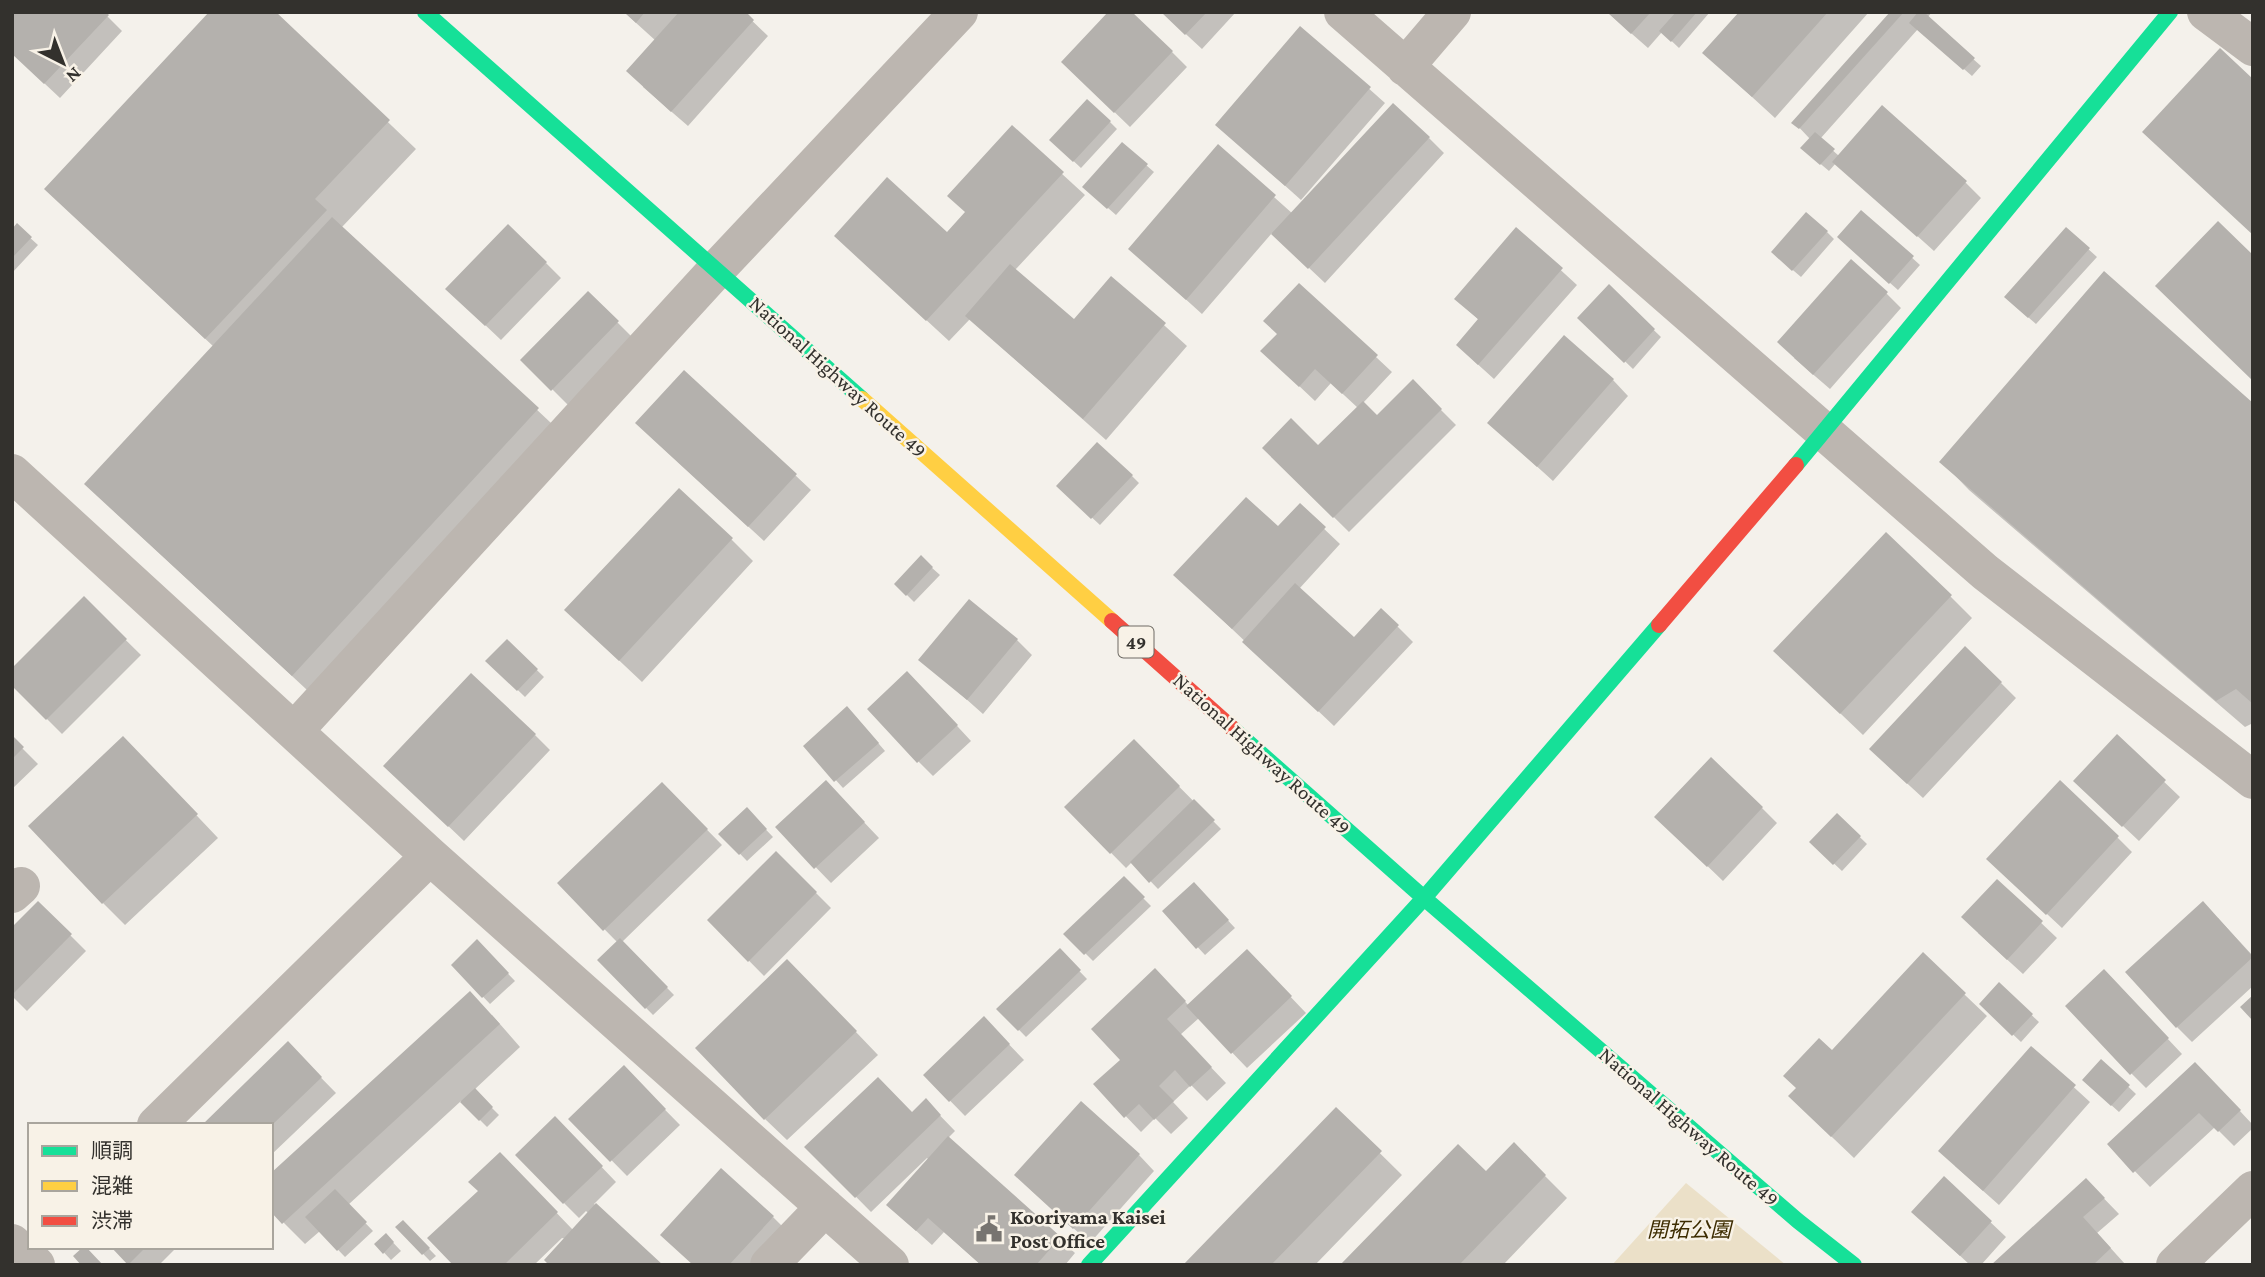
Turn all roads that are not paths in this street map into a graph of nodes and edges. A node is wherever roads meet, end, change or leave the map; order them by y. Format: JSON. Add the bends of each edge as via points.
{"nodes":[{"id":1,"x":425,"y":12,"type":"edge"},
{"id":2,"x":959,"y":12,"type":"edge"},
{"id":3,"x":1343,"y":12,"type":"edge"},
{"id":4,"x":1452,"y":12,"type":"edge"},
{"id":5,"x":2170,"y":12,"type":"edge"},
{"id":6,"x":2206,"y":12,"type":"edge"},
{"id":7,"x":2253,"y":47,"type":"edge"},
{"id":8,"x":1405,"y":67,"type":"junction"},
{"id":9,"x":717,"y":269,"type":"junction"},
{"id":10,"x":1825,"y":431,"type":"junction"},
{"id":11,"x":18,"y":488,"type":"edge"},
{"id":12,"x":295,"y":730,"type":"junction"},
{"id":13,"x":2253,"y":780,"type":"edge"},
{"id":14,"x":430,"y":856,"type":"junction"},
{"id":15,"x":1423,"y":898,"type":"junction"},
{"id":16,"x":158,"y":1123,"type":"edge"},
{"id":17,"x":2253,"y":1190,"type":"edge"},
{"id":18,"x":825,"y":1207,"type":"junction"},
{"id":19,"x":769,"y":1265,"type":"edge"},
{"id":20,"x":890,"y":1265,"type":"edge"},
{"id":21,"x":1089,"y":1265,"type":"edge"},
{"id":22,"x":1854,"y":1265,"type":"edge"},
{"id":23,"x":2175,"y":1265,"type":"edge"}],
"edges":[{"from":1,"to":9,"type":"main road","name":"National Highway Route 49","number":"49"},
{"from":2,"to":9,"type":"street"},
{"from":3,"to":8,"type":"street"},
{"from":4,"to":8,"type":"street"},
{"from":5,"to":10,"type":"main road"},
{"from":6,"to":7,"type":"street"},
{"from":8,"to":10,"type":"street"},
{"from":9,"to":12,"type":"street"},
{"from":9,"to":15,"type":"main road","name":"National Highway Route 49","number":"49"},
{"from":10,"to":13,"type":"street","via":[[1985,572]]},
{"from":10,"to":15,"type":"main road"},
{"from":11,"to":12,"type":"street"},
{"from":12,"to":14,"type":"street"},
{"from":14,"to":16,"type":"street"},
{"from":14,"to":18,"type":"street"},
{"from":15,"to":21,"type":"main road"},
{"from":15,"to":22,"type":"main road","name":"National Highway Route 49","number":"49"},
{"from":17,"to":23,"type":"street"},
{"from":18,"to":19,"type":"street"},
{"from":18,"to":20,"type":"street"}]}
